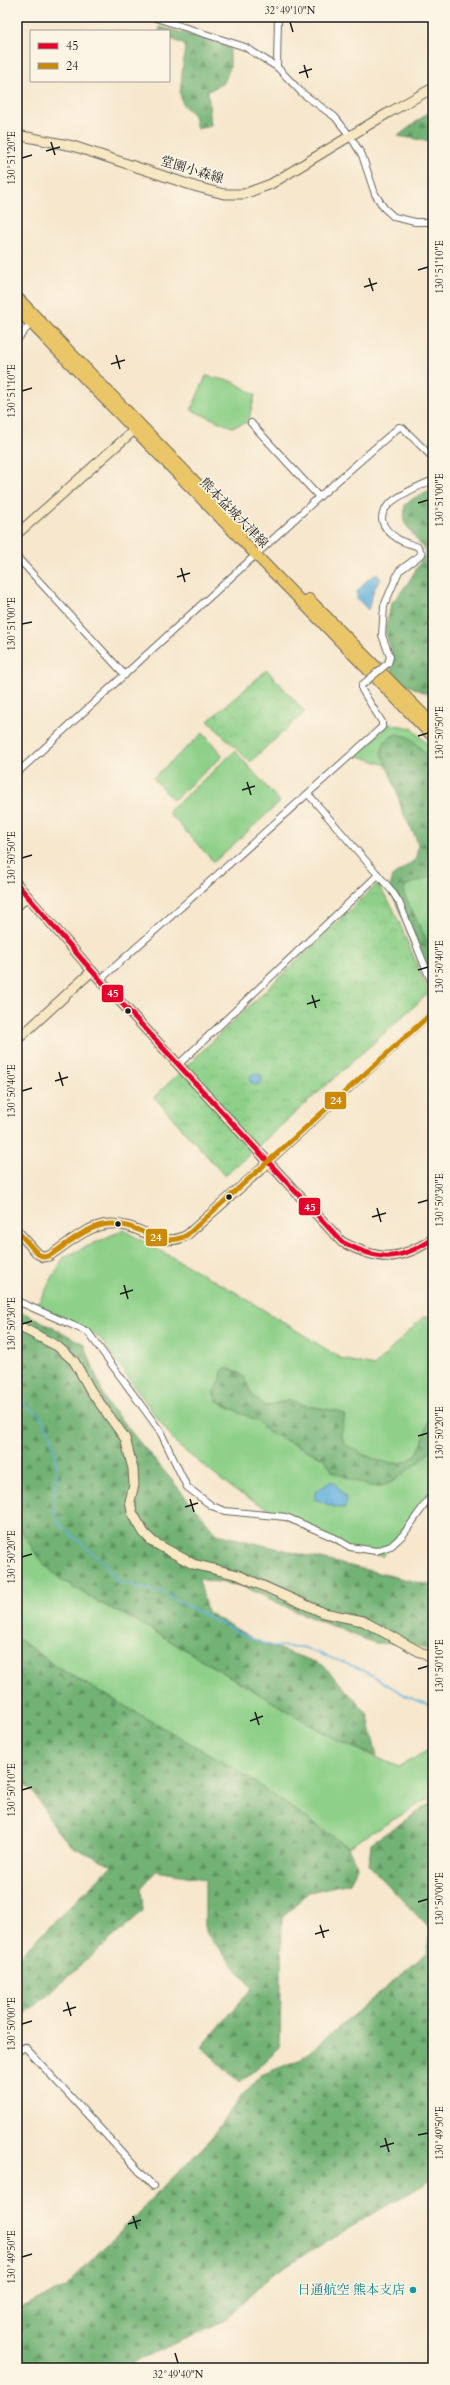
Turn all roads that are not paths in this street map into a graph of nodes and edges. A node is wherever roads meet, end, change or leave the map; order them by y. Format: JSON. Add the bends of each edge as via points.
{"nodes":[{"id":1,"x":153,"y":17,"type":"edge"},
{"id":2,"x":278,"y":17,"type":"edge"},
{"id":3,"x":276,"y":67,"type":"junction"},
{"id":4,"x":433,"y":88,"type":"edge"},
{"id":5,"x":17,"y":135,"type":"edge"},
{"id":6,"x":350,"y":136,"type":"junction"},
{"id":7,"x":433,"y":222,"type":"edge"},
{"id":8,"x":17,"y":297,"type":"edge"},
{"id":9,"x":17,"y":309,"type":"edge"},
{"id":10,"x":31,"y":324,"type":"junction"},
{"id":11,"x":17,"y":340,"type":"edge"},
{"id":12,"x":251,"y":423,"type":"dead end"},
{"id":13,"x":140,"y":425,"type":"junction"},
{"id":14,"x":433,"y":458,"type":"edge"},
{"id":15,"x":433,"y":480,"type":"edge"},
{"id":16,"x":319,"y":497,"type":"junction"},
{"id":17,"x":17,"y":534,"type":"edge"},
{"id":18,"x":259,"y":552,"type":"junction"},
{"id":19,"x":17,"y":556,"type":"edge"},
{"id":20,"x":125,"y":675,"type":"junction"},
{"id":21,"x":433,"y":724,"type":"edge"},
{"id":22,"x":433,"y":736,"type":"edge"},
{"id":23,"x":17,"y":773,"type":"edge"},
{"id":24,"x":308,"y":794,"type":"junction"},
{"id":25,"x":378,"y":875,"type":"junction"},
{"id":26,"x":17,"y":884,"type":"edge"},
{"id":27,"x":27,"y":896,"type":"junction"},
{"id":28,"x":17,"y":906,"type":"edge"},
{"id":29,"x":92,"y":971,"type":"junction"},
{"id":30,"x":101,"y":979,"type":"junction"},
{"id":31,"x":433,"y":986,"type":"edge"},
{"id":32,"x":433,"y":1012,"type":"edge"},
{"id":33,"x":17,"y":1040,"type":"edge"},
{"id":34,"x":179,"y":1064,"type":"junction"},
{"id":35,"x":269,"y":1162,"type":"junction"},
{"id":36,"x":17,"y":1231,"type":"edge"},
{"id":37,"x":433,"y":1239,"type":"edge"},
{"id":38,"x":17,"y":1301,"type":"edge"},
{"id":39,"x":17,"y":1325,"type":"edge"},
{"id":40,"x":433,"y":1494,"type":"edge"},
{"id":41,"x":433,"y":1659,"type":"edge"},
{"id":42,"x":17,"y":2052,"type":"edge"},
{"id":43,"x":153,"y":2186,"type":"dead end"}],
"edges":[{"from":1,"to":3,"type":"street","via":[[245,47]]},
{"from":2,"to":3,"type":"street"},
{"from":3,"to":6,"type":"street","via":[[302,93],[335,117]]},
{"from":4,"to":6,"type":"street","name":"堂園小森線"},
{"from":5,"to":6,"type":"street","name":"堂園小森線","via":[[73,146],[224,194],[244,194],[271,184]]},
{"from":6,"to":7,"type":"street","via":[[362,155],[375,194],[384,208],[394,217],[415,222]]},
{"from":8,"to":13,"type":"main road","name":"熊本益城大津線"},
{"from":9,"to":10,"type":"main road","name":"熊本益城大津線"},
{"from":10,"to":11,"type":"street"},
{"from":10,"to":13,"type":"main road","name":"熊本益城大津線"},
{"from":12,"to":16,"type":"street"},
{"from":13,"to":17,"type":"street"},
{"from":13,"to":18,"type":"main road","name":"熊本益城大津線"},
{"from":14,"to":16,"type":"street","via":[[403,428],[398,428]]},
{"from":15,"to":24,"type":"street","bridge":true,"via":[[394,498],[386,506],[382,517],[384,525],[398,540],[418,547],[422,554],[399,571],[384,606],[382,635],[390,657],[388,663],[362,685],[362,690],[382,722],[382,727]]},
{"from":16,"to":18,"type":"street"},
{"from":18,"to":20,"type":"street"},
{"from":18,"to":21,"type":"main road","name":"熊本益城大津線"},
{"from":18,"to":22,"type":"main road","name":"熊本益城大津線"},
{"from":19,"to":20,"type":"street"},
{"from":20,"to":23,"type":"street"},
{"from":24,"to":25,"type":"street"},
{"from":24,"to":30,"type":"street"},
{"from":25,"to":31,"type":"street","via":[[399,902]]},
{"from":25,"to":34,"type":"street"},
{"from":26,"to":27,"type":"street"},
{"from":27,"to":28,"type":"street"},
{"from":27,"to":29,"type":"street"},
{"from":29,"to":30,"type":"street"},
{"from":29,"to":33,"type":"street"},
{"from":30,"to":34,"type":"street"},
{"from":32,"to":35,"type":"street"},
{"from":34,"to":35,"type":"street"},
{"from":35,"to":36,"type":"street","via":[[178,1241],[168,1242],[125,1224],[107,1224],[90,1229],[44,1257],[38,1254]]},
{"from":35,"to":37,"type":"street","via":[[342,1242],[365,1254],[378,1257],[404,1254]]},
{"from":38,"to":40,"type":"street","via":[[88,1332],[160,1431],[187,1487],[212,1506],[225,1511],[286,1517],[350,1547],[376,1551],[391,1546]]},
{"from":39,"to":41,"type":"street","via":[[57,1346],[74,1361],[91,1391],[125,1438],[133,1469],[134,1485],[130,1501],[132,1512],[144,1533],[153,1542],[193,1564],[238,1575],[324,1613],[363,1622]]},
{"from":42,"to":43,"type":"street","via":[[25,2047]]}]}
